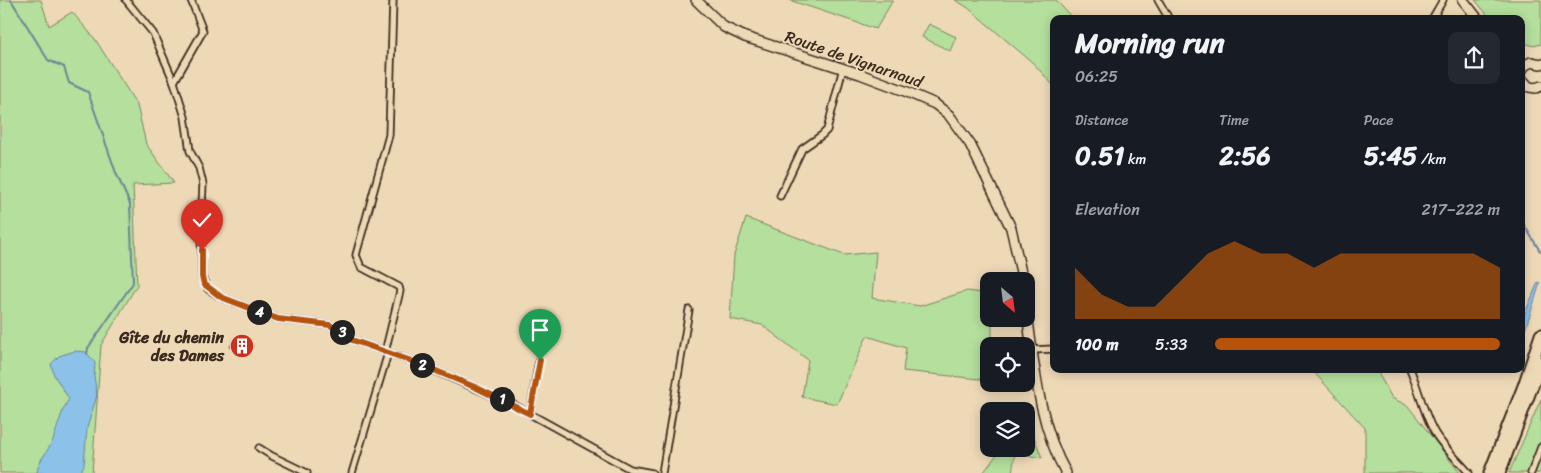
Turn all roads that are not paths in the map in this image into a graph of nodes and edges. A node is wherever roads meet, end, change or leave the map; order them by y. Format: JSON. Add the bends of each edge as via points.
{"nodes":[{"id":1,"x":126,"y":0,"type":"edge"},
{"id":2,"x":191,"y":0,"type":"edge"},
{"id":3,"x":393,"y":0,"type":"edge"},
{"id":4,"x":696,"y":0,"type":"edge"},
{"id":5,"x":1158,"y":0,"type":"edge"},
{"id":6,"x":1443,"y":0,"type":"edge"},
{"id":7,"x":1463,"y":0,"type":"edge"},
{"id":8,"x":1167,"y":15,"type":"edge"},
{"id":9,"x":1434,"y":15,"type":"edge"},
{"id":10,"x":1475,"y":15,"type":"edge"},
{"id":11,"x":1525,"y":60,"type":"edge"},
{"id":12,"x":1531,"y":62,"type":"junction"},
{"id":13,"x":1541,"y":64,"type":"edge"},
{"id":14,"x":1525,"y":65,"type":"edge"},
{"id":15,"x":843,"y":68,"type":"junction"},
{"id":16,"x":174,"y":82,"type":"junction"},
{"id":17,"x":1536,"y":87,"type":"edge"},
{"id":18,"x":1541,"y":94,"type":"edge"},
{"id":19,"x":780,"y":196,"type":"dead end"},
{"id":20,"x":1021,"y":272,"type":"edge"},
{"id":21,"x":688,"y":310,"type":"dead end"},
{"id":22,"x":1541,"y":335,"type":"edge"},
{"id":23,"x":1050,"y":349,"type":"edge"},
{"id":24,"x":1035,"y":350,"type":"edge"},
{"id":25,"x":387,"y":353,"type":"junction"},
{"id":26,"x":540,"y":360,"type":"dead end"},
{"id":27,"x":1541,"y":362,"type":"edge"},
{"id":28,"x":1035,"y":365,"type":"edge"},
{"id":29,"x":1412,"y":373,"type":"edge"},
{"id":30,"x":1541,"y":386,"type":"edge"},
{"id":31,"x":530,"y":414,"type":"junction"},
{"id":32,"x":1541,"y":446,"type":"edge"},
{"id":33,"x":259,"y":448,"type":"dead end"},
{"id":34,"x":1507,"y":455,"type":"junction"},
{"id":35,"x":630,"y":471,"type":"edge"},
{"id":36,"x":307,"y":473,"type":"edge"},
{"id":37,"x":352,"y":473,"type":"edge"},
{"id":38,"x":652,"y":473,"type":"edge"},
{"id":39,"x":662,"y":473,"type":"edge"},
{"id":40,"x":1066,"y":473,"type":"edge"},
{"id":41,"x":1470,"y":473,"type":"edge"},
{"id":42,"x":1490,"y":473,"type":"edge"},
{"id":43,"x":1499,"y":473,"type":"edge"},
{"id":44,"x":1531,"y":473,"type":"edge"}],
"edges":[{"from":1,"to":16,"type":"street","via":[[152,33]]},
{"from":2,"to":16,"type":"street","via":[[202,32]]},
{"from":3,"to":25,"type":"street","via":[[389,135],[356,255],[361,267],[399,287]]},
{"from":4,"to":15,"type":"street","name":"Route de Vignarnaud","via":[[724,27],[745,37]]},
{"from":5,"to":8,"type":"street"},
{"from":6,"to":9,"type":"street"},
{"from":7,"to":10,"type":"street"},
{"from":11,"to":12,"type":"street"},
{"from":12,"to":13,"type":"street"},
{"from":12,"to":14,"type":"street"},
{"from":15,"to":19,"type":"street","via":[[827,130],[802,149]]},
{"from":15,"to":20,"type":"street","name":"Route de Vignarnaud","via":[[935,104],[956,124],[970,144],[1011,228]]},
{"from":16,"to":25,"type":"street","via":[[185,117],[190,151],[203,184],[204,284],[221,297],[272,316],[306,324],[330,325],[352,340]]},
{"from":17,"to":18,"type":"street"},
{"from":21,"to":39,"type":"street"},
{"from":22,"to":42,"type":"highway"},
{"from":23,"to":24,"type":"street"},
{"from":25,"to":31,"type":"street","via":[[477,388]]},
{"from":25,"to":37,"type":"street"},
{"from":26,"to":31,"type":"street"},
{"from":27,"to":34,"type":"highway"},
{"from":28,"to":40,"type":"street","via":[[1048,430]]},
{"from":29,"to":41,"type":"street","via":[[1436,434]]},
{"from":30,"to":34,"type":"highway"},
{"from":31,"to":35,"type":"street"},
{"from":32,"to":44,"type":"street"},
{"from":33,"to":36,"type":"street"},
{"from":34,"to":43,"type":"highway"},
{"from":35,"to":38,"type":"street"}]}
